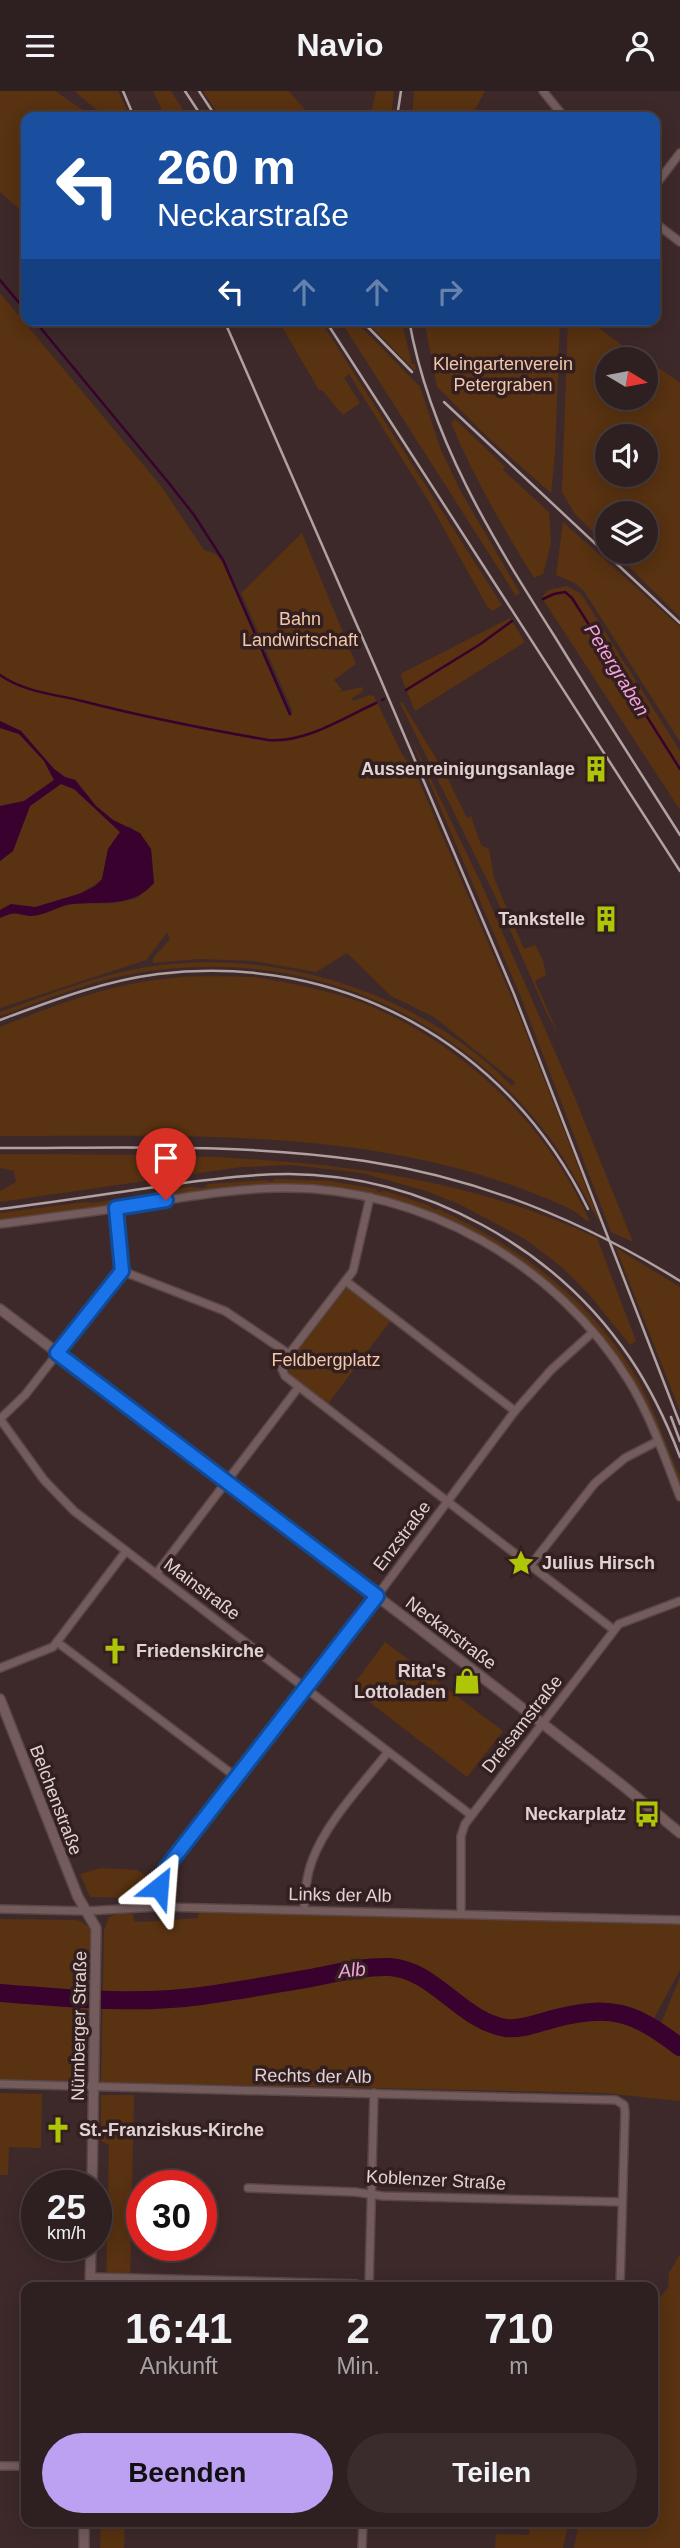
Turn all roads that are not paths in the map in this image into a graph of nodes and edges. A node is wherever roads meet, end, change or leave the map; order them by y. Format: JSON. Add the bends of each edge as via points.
{"nodes":[{"id":1,"x":542,"y":91,"type":"edge"},
{"id":2,"x":560,"y":112,"type":"edge"},
{"id":3,"x":680,"y":153,"type":"edge"},
{"id":4,"x":660,"y":179,"type":"edge"},
{"id":5,"x":660,"y":227,"type":"edge"},
{"id":6,"x":680,"y":242,"type":"edge"},
{"id":7,"x":370,"y":1197,"type":"junction"},
{"id":8,"x":116,"y":1208,"type":"junction"},
{"id":9,"x":0,"y":1224,"type":"edge"},
{"id":10,"x":122,"y":1271,"type":"junction"},
{"id":11,"x":347,"y":1282,"type":"junction"},
{"id":12,"x":0,"y":1309,"type":"edge"},
{"id":13,"x":593,"y":1332,"type":"junction"},
{"id":14,"x":57,"y":1353,"type":"junction"},
{"id":15,"x":289,"y":1354,"type":"junction"},
{"id":16,"x":298,"y":1388,"type":"junction"},
{"id":17,"x":515,"y":1411,"type":"junction"},
{"id":18,"x":0,"y":1419,"type":"edge"},
{"id":19,"x":658,"y":1441,"type":"junction"},
{"id":20,"x":225,"y":1483,"type":"junction"},
{"id":21,"x":680,"y":1497,"type":"edge"},
{"id":22,"x":447,"y":1502,"type":"junction"},
{"id":23,"x":126,"y":1551,"type":"junction"},
{"id":24,"x":530,"y":1566,"type":"junction"},
{"id":25,"x":156,"y":1574,"type":"junction"},
{"id":26,"x":377,"y":1596,"type":"junction"},
{"id":27,"x":680,"y":1601,"type":"edge"},
{"id":28,"x":614,"y":1630,"type":"junction"},
{"id":29,"x":57,"y":1642,"type":"junction"},
{"id":30,"x":0,"y":1668,"type":"edge"},
{"id":31,"x":304,"y":1688,"type":"junction"},
{"id":32,"x":0,"y":1699,"type":"edge"},
{"id":33,"x":543,"y":1724,"type":"junction"},
{"id":34,"x":388,"y":1752,"type":"junction"},
{"id":35,"x":236,"y":1777,"type":"junction"},
{"id":36,"x":471,"y":1815,"type":"junction"},
{"id":37,"x":680,"y":1833,"type":"edge"},
{"id":38,"x":158,"y":1907,"type":"junction"},
{"id":39,"x":0,"y":1909,"type":"edge"},
{"id":40,"x":304,"y":1910,"type":"junction"},
{"id":41,"x":86,"y":1911,"type":"junction"},
{"id":42,"x":461,"y":1913,"type":"junction"},
{"id":43,"x":680,"y":1920,"type":"edge"},
{"id":44,"x":0,"y":2084,"type":"edge"},
{"id":45,"x":94,"y":2087,"type":"junction"},
{"id":46,"x":374,"y":2093,"type":"junction"},
{"id":47,"x":92,"y":2170,"type":"edge"},
{"id":48,"x":248,"y":2188,"type":"dead end"},
{"id":49,"x":372,"y":2194,"type":"junction"},
{"id":50,"x":622,"y":2202,"type":"junction"},
{"id":51,"x":91,"y":2261,"type":"edge"},
{"id":52,"x":90,"y":2282,"type":"edge"},
{"id":53,"x":368,"y":2282,"type":"edge"},
{"id":54,"x":620,"y":2282,"type":"edge"},
{"id":55,"x":0,"y":2466,"type":"edge"},
{"id":56,"x":21,"y":2466,"type":"edge"},
{"id":57,"x":84,"y":2527,"type":"edge"},
{"id":58,"x":363,"y":2527,"type":"edge"},
{"id":59,"x":83,"y":2548,"type":"edge"},
{"id":60,"x":362,"y":2548,"type":"edge"}],
"edges":[{"from":1,"to":2,"type":"street"},
{"from":3,"to":4,"type":"street"},
{"from":5,"to":6,"type":"street"},
{"from":7,"to":8,"type":"street","via":[[282,1188]]},
{"from":7,"to":11,"type":"street","via":[[354,1271]]},
{"from":7,"to":13,"type":"street","via":[[473,1235],[542,1282]]},
{"from":8,"to":9,"type":"street"},
{"from":8,"to":10,"type":"street"},
{"from":10,"to":14,"type":"street"},
{"from":10,"to":15,"type":"street","via":[[225,1311]]},
{"from":11,"to":15,"type":"street"},
{"from":11,"to":17,"type":"street"},
{"from":12,"to":14,"type":"street","name":"Neckarstraße"},
{"from":13,"to":17,"type":"street","name":"Enzstraße"},
{"from":13,"to":19,"type":"street","via":[[634,1390]]},
{"from":14,"to":18,"type":"street"},
{"from":14,"to":20,"type":"street","name":"Neckarstraße"},
{"from":15,"to":16,"type":"street","via":[[282,1369]]},
{"from":16,"to":20,"type":"street"},
{"from":16,"to":22,"type":"street"},
{"from":17,"to":22,"type":"street","name":"Enzstraße"},
{"from":18,"to":23,"type":"street","name":"Mainstraße","via":[[61,1500]]},
{"from":19,"to":21,"type":"street"},
{"from":19,"to":24,"type":"street","via":[[625,1458],[595,1483]]},
{"from":20,"to":25,"type":"street"},
{"from":20,"to":26,"type":"street","name":"Neckarstraße"},
{"from":22,"to":24,"type":"street"},
{"from":22,"to":26,"type":"street","name":"Enzstraße"},
{"from":23,"to":25,"type":"street","name":"Mainstraße"},
{"from":23,"to":29,"type":"street"},
{"from":24,"to":28,"type":"street"},
{"from":25,"to":31,"type":"street","name":"Mainstraße"},
{"from":26,"to":31,"type":"street","name":"Enzstraße"},
{"from":26,"to":33,"type":"street","name":"Neckarstraße"},
{"from":27,"to":28,"type":"street","name":"Dreisamstraße"},
{"from":28,"to":33,"type":"street","name":"Dreisamstraße"},
{"from":29,"to":30,"type":"street","via":[[46,1651]]},
{"from":29,"to":35,"type":"street"},
{"from":31,"to":34,"type":"street","name":"Mainstraße"},
{"from":31,"to":35,"type":"street","name":"Enzstraße"},
{"from":32,"to":41,"type":"street","name":"Belchenstraße"},
{"from":33,"to":36,"type":"street","name":"Dreisamstraße"},
{"from":33,"to":37,"type":"street","name":"Neckarstraße"},
{"from":34,"to":36,"type":"street","name":"Mainstraße"},
{"from":34,"to":40,"type":"street","via":[[318,1847],[307,1877]]},
{"from":35,"to":38,"type":"street","name":"Enzstraße","via":[[163,1872]]},
{"from":36,"to":42,"type":"street","name":"Dreisamstraße","via":[[461,1836]]},
{"from":38,"to":40,"type":"street","name":"Links der Alb"},
{"from":38,"to":41,"type":"street","name":"Links der Alb"},
{"from":39,"to":41,"type":"street","name":"Links der Alb"},
{"from":40,"to":42,"type":"street","name":"Links der Alb"},
{"from":41,"to":45,"type":"street","name":"Nürnberger Straße","via":[[96,1928]]},
{"from":42,"to":43,"type":"street","name":"Links der Alb"},
{"from":44,"to":45,"type":"street","name":"Rechts der Alb"},
{"from":45,"to":46,"type":"street","name":"Rechts der Alb"},
{"from":45,"to":47,"type":"street","name":"Nürnberger Straße"},
{"from":46,"to":49,"type":"street"},
{"from":46,"to":50,"type":"street","name":"Rechts der Alb","via":[[617,2100],[624,2105]]},
{"from":48,"to":49,"type":"street","name":"Koblenzer Straße"},
{"from":49,"to":50,"type":"street","name":"Koblenzer Straße"},
{"from":49,"to":53,"type":"street"},
{"from":50,"to":54,"type":"street"},
{"from":51,"to":52,"type":"street"},
{"from":55,"to":56,"type":"street"},
{"from":57,"to":59,"type":"street"},
{"from":58,"to":60,"type":"street"}]}
